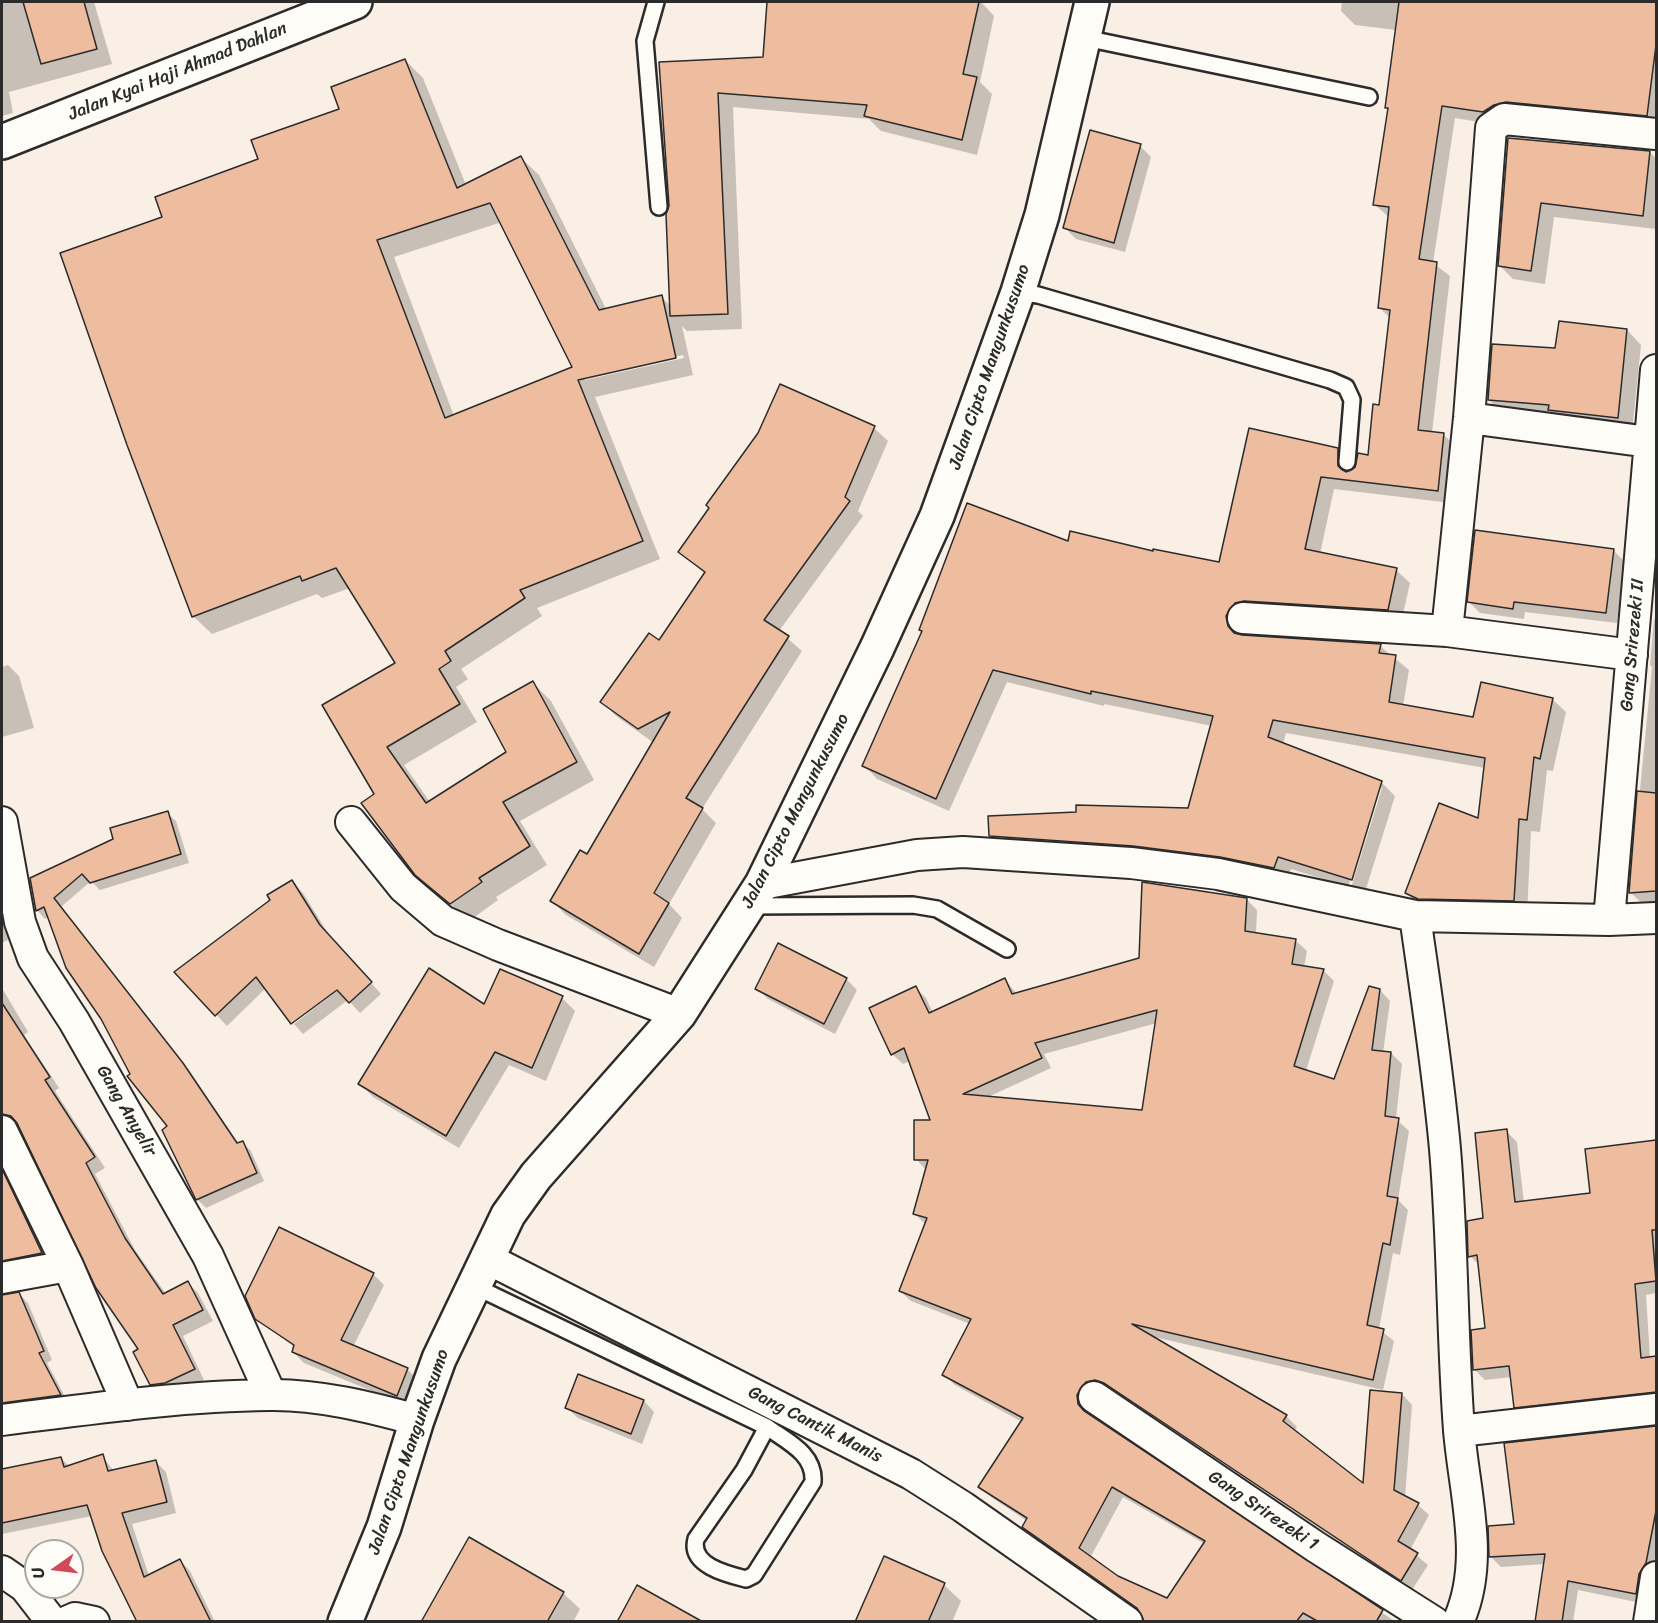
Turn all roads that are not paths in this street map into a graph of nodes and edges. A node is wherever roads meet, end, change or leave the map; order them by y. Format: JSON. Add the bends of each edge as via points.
{"nodes":[{"id":1,"x":355,"y":2,"type":"edge"},
{"id":2,"x":656,"y":2,"type":"edge"},
{"id":3,"x":1092,"y":2,"type":"edge"},
{"id":4,"x":1085,"y":38,"type":"junction"},
{"id":5,"x":1369,"y":97,"type":"dead end"},
{"id":6,"x":1656,"y":134,"type":"edge"},
{"id":7,"x":2,"y":142,"type":"edge"},
{"id":8,"x":659,"y":207,"type":"dead end"},
{"id":9,"x":1018,"y":292,"type":"junction"},
{"id":10,"x":1656,"y":370,"type":"edge"},
{"id":11,"x":1469,"y":418,"type":"junction"},
{"id":12,"x":1653,"y":443,"type":"edge"},
{"id":13,"x":1347,"y":462,"type":"dead end"},
{"id":14,"x":1243,"y":618,"type":"dead end"},
{"id":15,"x":1447,"y":631,"type":"junction"},
{"id":16,"x":1632,"y":655,"type":"junction"},
{"id":17,"x":2,"y":822,"type":"edge"},
{"id":18,"x":351,"y":822,"type":"dead end"},
{"id":19,"x":755,"y":895,"type":"junction"},
{"id":20,"x":1415,"y":916,"type":"junction"},
{"id":21,"x":1656,"y":918,"type":"edge"},
{"id":22,"x":1609,"y":920,"type":"junction"},
{"id":23,"x":1007,"y":949,"type":"dead end"},
{"id":24,"x":679,"y":1014,"type":"junction"},
{"id":25,"x":2,"y":1131,"type":"edge"},
{"id":26,"x":68,"y":1266,"type":"junction"},
{"id":27,"x":480,"y":1272,"type":"junction"},
{"id":28,"x":2,"y":1278,"type":"edge"},
{"id":29,"x":271,"y":1395,"type":"junction"},
{"id":30,"x":1094,"y":1396,"type":"dead end"},
{"id":31,"x":128,"y":1405,"type":"junction"},
{"id":32,"x":1656,"y":1409,"type":"edge"},
{"id":33,"x":2,"y":1420,"type":"edge"},
{"id":34,"x":417,"y":1420,"type":"junction"},
{"id":35,"x":767,"y":1427,"type":"junction"},
{"id":36,"x":1460,"y":1431,"type":"junction"},
{"id":37,"x":2,"y":1572,"type":"edge"},
{"id":38,"x":1656,"y":1577,"type":"edge"},
{"id":39,"x":52,"y":1622,"type":"edge"},
{"id":40,"x":66,"y":1622,"type":"edge"},
{"id":41,"x":94,"y":1622,"type":"edge"},
{"id":42,"x":345,"y":1622,"type":"edge"},
{"id":43,"x":1127,"y":1622,"type":"edge"},
{"id":44,"x":1434,"y":1622,"type":"edge"},
{"id":45,"x":1458,"y":1622,"type":"edge"},
{"id":46,"x":1649,"y":1622,"type":"edge"}],
"edges":[{"from":1,"to":7,"type":"street","name":"Jalan Kyai Haji Ahmad Dahlan"},
{"from":2,"to":8,"type":"lane","via":[[645,41]]},
{"from":3,"to":4,"type":"street","name":"Jalan Cipto Mangunkusumo"},
{"from":4,"to":5,"type":"lane"},
{"from":4,"to":9,"type":"street","name":"Jalan Cipto Mangunkusumo","via":[[1042,214]]},
{"from":6,"to":11,"type":"street","via":[[1504,119],[1491,128]]},
{"from":9,"to":13,"type":"lane","via":[[1347,387],[1352,400]]},
{"from":9,"to":19,"type":"street","name":"Jalan Cipto Mangunkusumo","via":[[937,516]]},
{"from":10,"to":12,"type":"street","name":"Gang Srirezeki II"},
{"from":11,"to":12,"type":"street"},
{"from":11,"to":15,"type":"street"},
{"from":12,"to":16,"type":"street","name":"Gang Srirezeki II"},
{"from":14,"to":15,"type":"street"},
{"from":15,"to":16,"type":"street"},
{"from":16,"to":22,"type":"street","name":"Gang Srirezeki II"},
{"from":17,"to":29,"type":"street","name":"Gang Anyelir","via":[[20,922],[33,958],[80,1031],[197,1236]]},
{"from":18,"to":24,"type":"street","via":[[403,887],[443,921]]},
{"from":19,"to":20,"type":"street","via":[[917,855],[963,852],[1131,863],[1218,874]]},
{"from":19,"to":23,"type":"lane","via":[[937,909]]},
{"from":19,"to":24,"type":"street","name":"Jalan Cipto Mangunkusumo"},
{"from":20,"to":22,"type":"street"},
{"from":20,"to":36,"type":"street","via":[[1445,1150]]},
{"from":21,"to":22,"type":"street"},
{"from":24,"to":27,"type":"street","name":"Jalan Cipto Mangunkusumo","via":[[536,1176],[508,1215]]},
{"from":25,"to":26,"type":"street"},
{"from":26,"to":28,"type":"street"},
{"from":26,"to":31,"type":"street"},
{"from":27,"to":34,"type":"street","name":"Jalan Cipto Mangunkusumo","via":[[439,1359]]},
{"from":27,"to":35,"type":"lane"},
{"from":27,"to":43,"type":"street","name":"Gang Cantik Manis","via":[[919,1479]]},
{"from":29,"to":31,"type":"street"},
{"from":29,"to":34,"type":"street","via":[[364,1405]]},
{"from":30,"to":44,"type":"street","name":"Gang Srirezeki 1"},
{"from":31,"to":33,"type":"street"},
{"from":32,"to":36,"type":"street"},
{"from":34,"to":42,"type":"street","name":"Jalan Cipto Mangunkusumo","via":[[384,1527]]},
{"from":35,"to":35,"type":"lane","via":[[803,1452],[814,1470],[813,1482],[754,1575],[746,1579],[708,1565],[698,1558],[694,1548]]},
{"from":36,"to":45,"type":"street","via":[[1473,1543],[1465,1606]]},
{"from":37,"to":39,"type":"street","via":[[25,1587]]},
{"from":38,"to":46,"type":"street"},
{"from":40,"to":41,"type":"street","via":[[75,1618]]}]}
